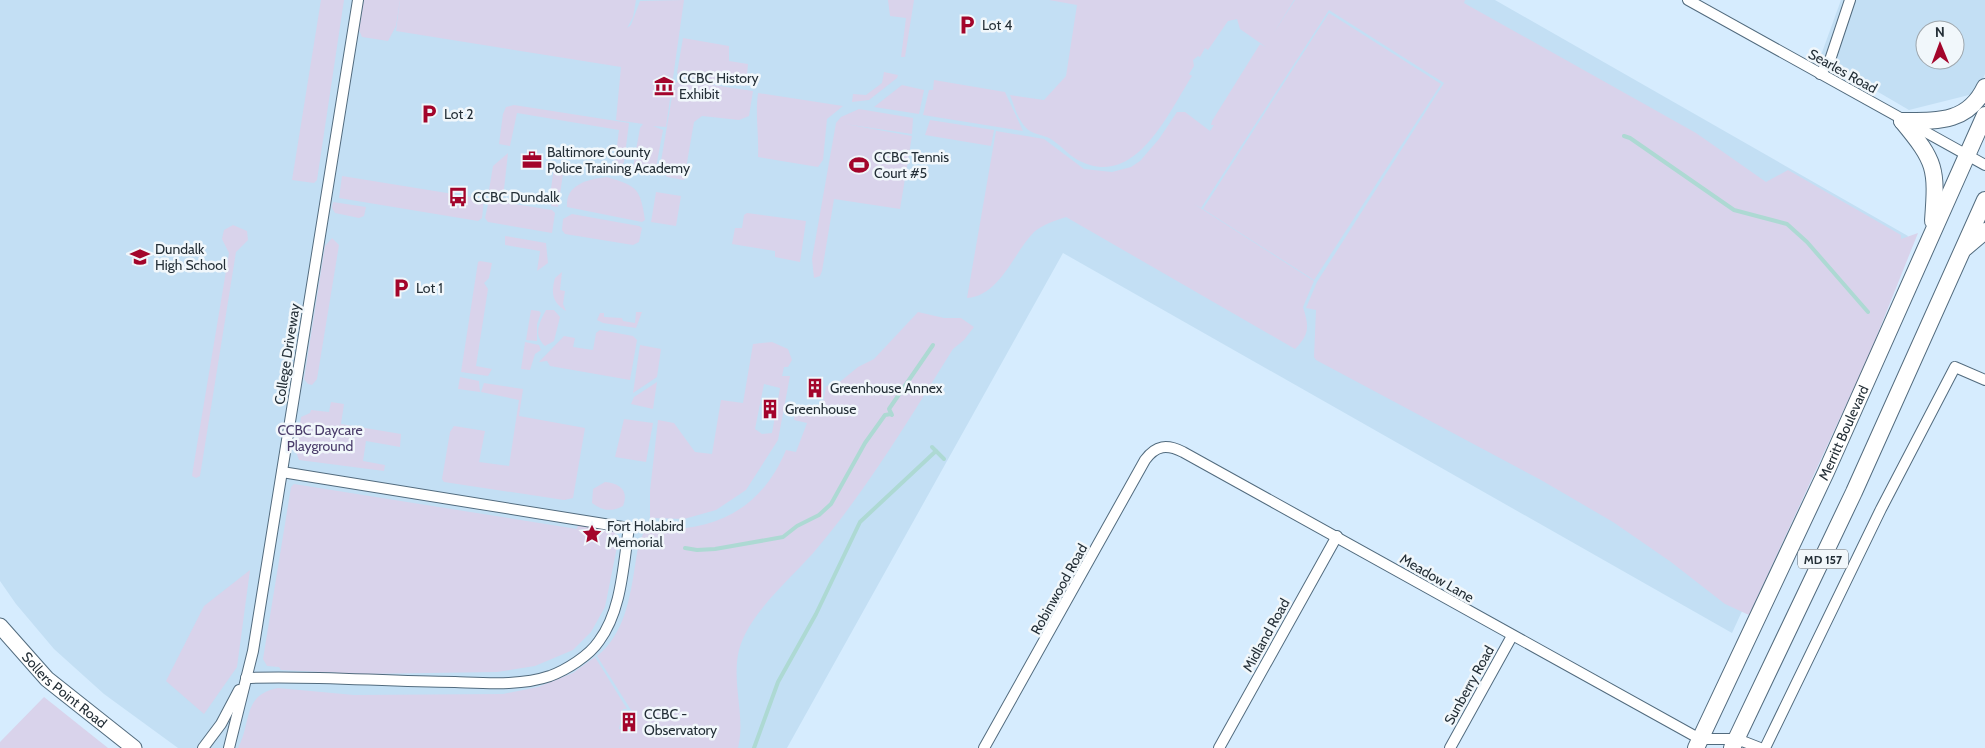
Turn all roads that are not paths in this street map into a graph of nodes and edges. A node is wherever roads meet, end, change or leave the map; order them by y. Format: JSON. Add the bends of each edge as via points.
{"nodes":[{"id":1,"x":358,"y":0,"type":"edge"},
{"id":2,"x":1688,"y":0,"type":"edge"},
{"id":3,"x":1850,"y":0,"type":"edge"},
{"id":4,"x":1820,"y":74,"type":"junction"},
{"id":5,"x":1985,"y":87,"type":"edge"},
{"id":6,"x":1985,"y":115,"type":"edge"},
{"id":7,"x":1902,"y":121,"type":"junction"},
{"id":8,"x":1966,"y":155,"type":"junction"},
{"id":9,"x":1985,"y":165,"type":"edge"},
{"id":10,"x":1985,"y":200,"type":"edge"},
{"id":11,"x":1985,"y":231,"type":"edge"},
{"id":12,"x":1932,"y":235,"type":"junction"},
{"id":13,"x":1962,"y":250,"type":"junction"},
{"id":14,"x":1985,"y":380,"type":"edge"},
{"id":15,"x":1160,"y":448,"type":"joint"},
{"id":16,"x":282,"y":472,"type":"junction"},
{"id":17,"x":1336,"y":536,"type":"junction"},
{"id":18,"x":0,"y":626,"type":"edge"},
{"id":19,"x":1512,"y":636,"type":"junction"},
{"id":20,"x":246,"y":678,"type":"junction"},
{"id":21,"x":1698,"y":744,"type":"edge"},
{"id":22,"x":1735,"y":744,"type":"edge"},
{"id":23,"x":134,"y":748,"type":"edge"},
{"id":24,"x":203,"y":748,"type":"edge"},
{"id":25,"x":229,"y":748,"type":"edge"},
{"id":26,"x":984,"y":748,"type":"edge"},
{"id":27,"x":1219,"y":748,"type":"edge"},
{"id":28,"x":1450,"y":748,"type":"edge"},
{"id":29,"x":1760,"y":748,"type":"edge"},
{"id":30,"x":1764,"y":748,"type":"edge"}],
"edges":[{"from":1,"to":16,"type":"street","name":"College Driveway"},
{"from":2,"to":4,"type":"street","name":"Searles Road"},
{"from":3,"to":4,"type":"street","via":[[1830,60]]},
{"from":4,"to":7,"type":"street","name":"Searles Road"},
{"from":5,"to":7,"type":"main road","via":[[1974,105],[1964,112],[1941,120]]},
{"from":6,"to":8,"type":"main road","name":"Merritt Boulevard","number":"MD 157"},
{"from":7,"to":8,"type":"street","name":"Searles Road"},
{"from":7,"to":12,"type":"main road","via":[[1929,156],[1935,178]]},
{"from":8,"to":9,"type":"street","name":"Searles Road"},
{"from":8,"to":12,"type":"main road","name":"Merritt Boulevard","number":"MD 157"},
{"from":10,"to":13,"type":"main road","number":"MD 157"},
{"from":11,"to":13,"type":"main road"},
{"from":12,"to":21,"type":"main road","name":"Merritt Boulevard","number":"MD 157","via":[[1810,507]]},
{"from":13,"to":22,"type":"main road","number":"MD 157","via":[[1854,492]]},
{"from":14,"to":30,"type":"street","via":[[1955,367],[1881,509]]},
{"from":15,"to":17,"type":"street","name":"Meadow Lane","via":[[1168,446],[1184,452]]},
{"from":15,"to":26,"type":"street","name":"Robinwood Road","via":[[1145,460]]},
{"from":16,"to":20,"type":"street","name":"College Driveway","via":[[254,651]]},
{"from":16,"to":20,"type":"street","via":[[629,528],[619,594],[611,620],[599,642],[588,653],[550,676],[487,683]]},
{"from":17,"to":19,"type":"street","name":"Meadow Lane"},
{"from":17,"to":27,"type":"street","name":"Midland Road"},
{"from":18,"to":23,"type":"street","name":"Sollers Point Road","via":[[47,679]]},
{"from":19,"to":21,"type":"street","name":"Meadow Lane"},
{"from":19,"to":28,"type":"street","name":"Sunberry Road"},
{"from":20,"to":24,"type":"street","name":"College Driveway","via":[[221,724]]},
{"from":20,"to":25,"type":"street","name":"College Driveway"},
{"from":21,"to":22,"type":"street"},
{"from":22,"to":29,"type":"street"}]}
